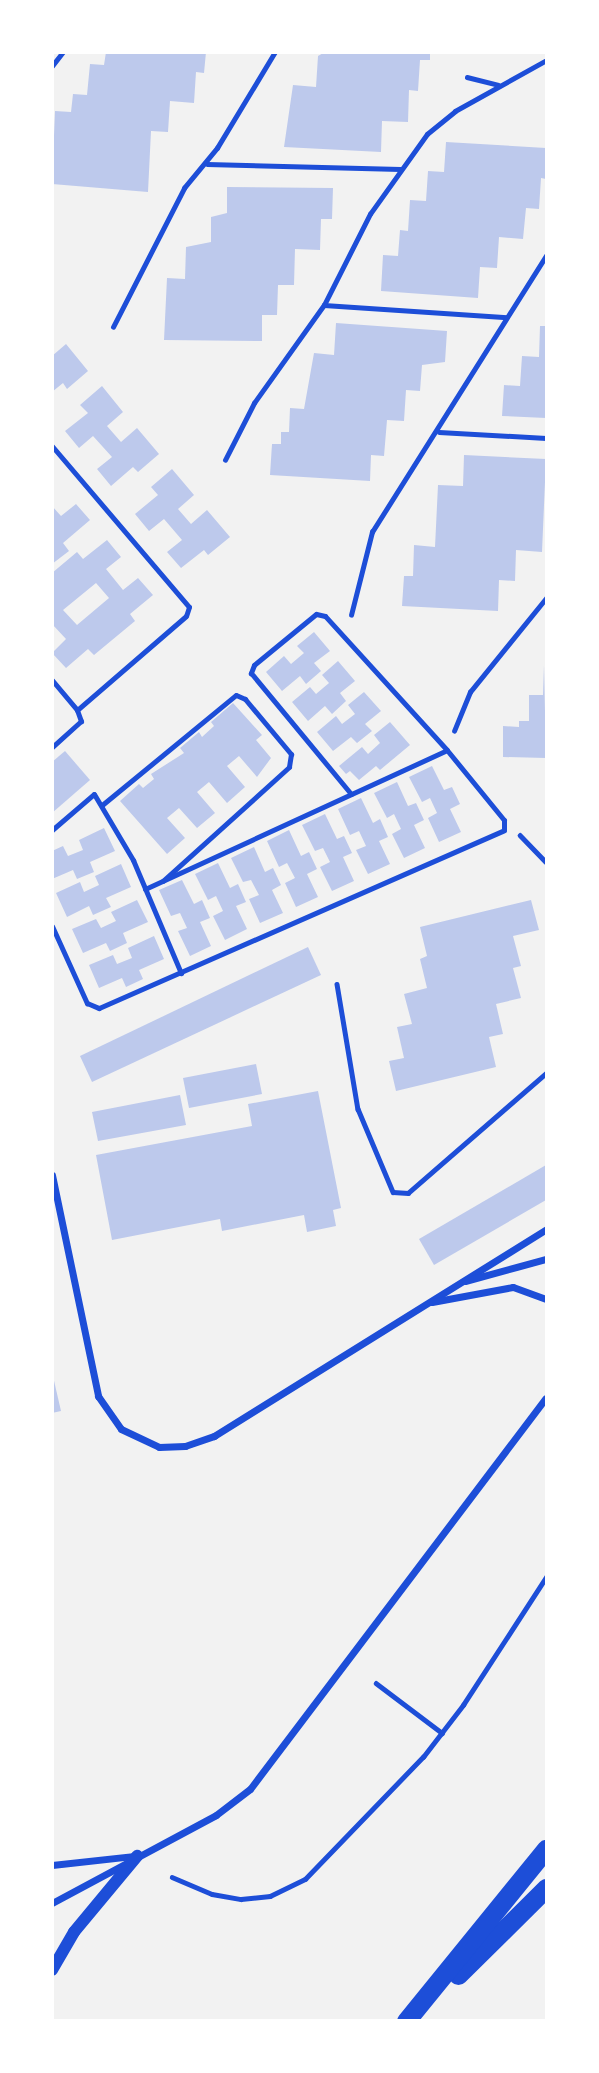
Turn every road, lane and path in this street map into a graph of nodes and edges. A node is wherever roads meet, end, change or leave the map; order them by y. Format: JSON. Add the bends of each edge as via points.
{"nodes":[{"id":1,"x":63,"y":52,"type":"edge"},
{"id":2,"x":275,"y":52,"type":"edge"},
{"id":3,"x":545,"y":61,"type":"dead end"},
{"id":4,"x":52,"y":66,"type":"edge"},
{"id":5,"x":467,"y":77,"type":"dead end"},
{"id":6,"x":499,"y":85,"type":"junction"},
{"id":7,"x":206,"y":164,"type":"junction"},
{"id":8,"x":400,"y":169,"type":"junction"},
{"id":9,"x":547,"y":256,"type":"edge"},
{"id":10,"x":324,"y":305,"type":"junction"},
{"id":11,"x":507,"y":317,"type":"junction"},
{"id":12,"x":113,"y":327,"type":"dead end"},
{"id":13,"x":439,"y":432,"type":"junction"},
{"id":14,"x":547,"y":438,"type":"edge"},
{"id":15,"x":52,"y":446,"type":"edge"},
{"id":16,"x":225,"y":460,"type":"dead end"},
{"id":17,"x":547,"y":598,"type":"edge"},
{"id":18,"x":351,"y":615,"type":"dead end"},
{"id":19,"x":52,"y":681,"type":"edge"},
{"id":20,"x":77,"y":710,"type":"junction"},
{"id":21,"x":453,"y":733,"type":"dead end"},
{"id":22,"x":52,"y":747,"type":"edge"},
{"id":23,"x":447,"y":750,"type":"junction"},
{"id":24,"x":351,"y":794,"type":"junction"},
{"id":25,"x":102,"y":805,"type":"junction"},
{"id":26,"x":506,"y":825,"type":"junction"},
{"id":27,"x":52,"y":830,"type":"edge"},
{"id":28,"x":547,"y":862,"type":"edge"},
{"id":29,"x":163,"y":881,"type":"junction"},
{"id":30,"x":145,"y":889,"type":"junction"},
{"id":31,"x":52,"y":926,"type":"edge"},
{"id":32,"x":181,"y":973,"type":"junction"},
{"id":33,"x":337,"y":984,"type":"dead end"},
{"id":34,"x":547,"y":1073,"type":"edge"},
{"id":35,"x":52,"y":1175,"type":"edge"},
{"id":36,"x":547,"y":1228,"type":"edge"},
{"id":37,"x":547,"y":1259,"type":"edge"},
{"id":38,"x":455,"y":1285,"type":"junction"},
{"id":39,"x":547,"y":1299,"type":"edge"},
{"id":40,"x":425,"y":1303,"type":"junction"},
{"id":41,"x":547,"y":1398,"type":"edge"},
{"id":42,"x":547,"y":1577,"type":"edge"},
{"id":43,"x":376,"y":1683,"type":"dead end"},
{"id":44,"x":442,"y":1733,"type":"junction"},
{"id":45,"x":547,"y":1849,"type":"edge"},
{"id":46,"x":137,"y":1856,"type":"junction"},
{"id":47,"x":547,"y":1860,"type":"edge"},
{"id":48,"x":52,"y":1865,"type":"edge"},
{"id":49,"x":172,"y":1878,"type":"dead end"},
{"id":50,"x":547,"y":1888,"type":"edge"},
{"id":51,"x":506,"y":1900,"type":"junction"},
{"id":52,"x":52,"y":1903,"type":"edge"},
{"id":53,"x":52,"y":1969,"type":"edge"},
{"id":54,"x":406,"y":2021,"type":"edge"},
{"id":55,"x":413,"y":2021,"type":"edge"}],
"edges":[{"from":1,"to":4,"type":"path"},
{"from":2,"to":7,"type":"path"},
{"from":3,"to":6,"type":"path"},
{"from":5,"to":6,"type":"path"},
{"from":6,"to":8,"type":"path","via":[[427,134]]},
{"from":7,"to":8,"type":"path"},
{"from":7,"to":12,"type":"path","via":[[175,204]]},
{"from":8,"to":10,"type":"path","via":[[357,237]]},
{"from":9,"to":11,"type":"path"},
{"from":10,"to":11,"type":"path"},
{"from":10,"to":16,"type":"path","via":[[254,403]]},
{"from":11,"to":13,"type":"path"},
{"from":13,"to":14,"type":"path"},
{"from":13,"to":18,"type":"path","via":[[372,532]]},
{"from":15,"to":20,"type":"lane","via":[[189,607],[186,617]]},
{"from":17,"to":21,"type":"path","via":[[483,674]]},
{"from":19,"to":20,"type":"lane"},
{"from":20,"to":22,"type":"lane","via":[[81,721]]},
{"from":23,"to":24,"type":"lane"},
{"from":23,"to":24,"type":"lane","via":[[325,617],[317,614],[254,664],[251,673]]},
{"from":23,"to":26,"type":"lane"},
{"from":24,"to":29,"type":"lane"},
{"from":25,"to":27,"type":"lane","via":[[94,794]]},
{"from":25,"to":29,"type":"lane","via":[[236,695],[245,699],[291,754],[289,768]]},
{"from":25,"to":30,"type":"lane"},
{"from":26,"to":28,"type":"path"},
{"from":26,"to":32,"type":"lane","via":[[500,834]]},
{"from":29,"to":30,"type":"lane"},
{"from":30,"to":32,"type":"lane"},
{"from":31,"to":32,"type":"lane","via":[[87,1003],[94,1009]]},
{"from":33,"to":34,"type":"path","via":[[358,1108],[393,1192],[408,1193]]},
{"from":35,"to":40,"type":"street","via":[[90,1368],[107,1415],[121,1429],[159,1447],[185,1446],[214,1436]]},
{"from":36,"to":38,"type":"street"},
{"from":37,"to":38,"type":"street"},
{"from":38,"to":40,"type":"street"},
{"from":39,"to":40,"type":"street","via":[[513,1287]]},
{"from":41,"to":46,"type":"street","via":[[250,1789],[216,1815]]},
{"from":42,"to":44,"type":"path"},
{"from":43,"to":44,"type":"path"},
{"from":44,"to":49,"type":"path","via":[[389,1796],[295,1886],[241,1899],[212,1894]]},
{"from":45,"to":51,"type":"highway"},
{"from":46,"to":48,"type":"street"},
{"from":46,"to":52,"type":"street"},
{"from":46,"to":53,"type":"street","via":[[74,1932]]},
{"from":47,"to":51,"type":"highway"},
{"from":50,"to":55,"type":"highway"},
{"from":51,"to":54,"type":"highway"}]}
